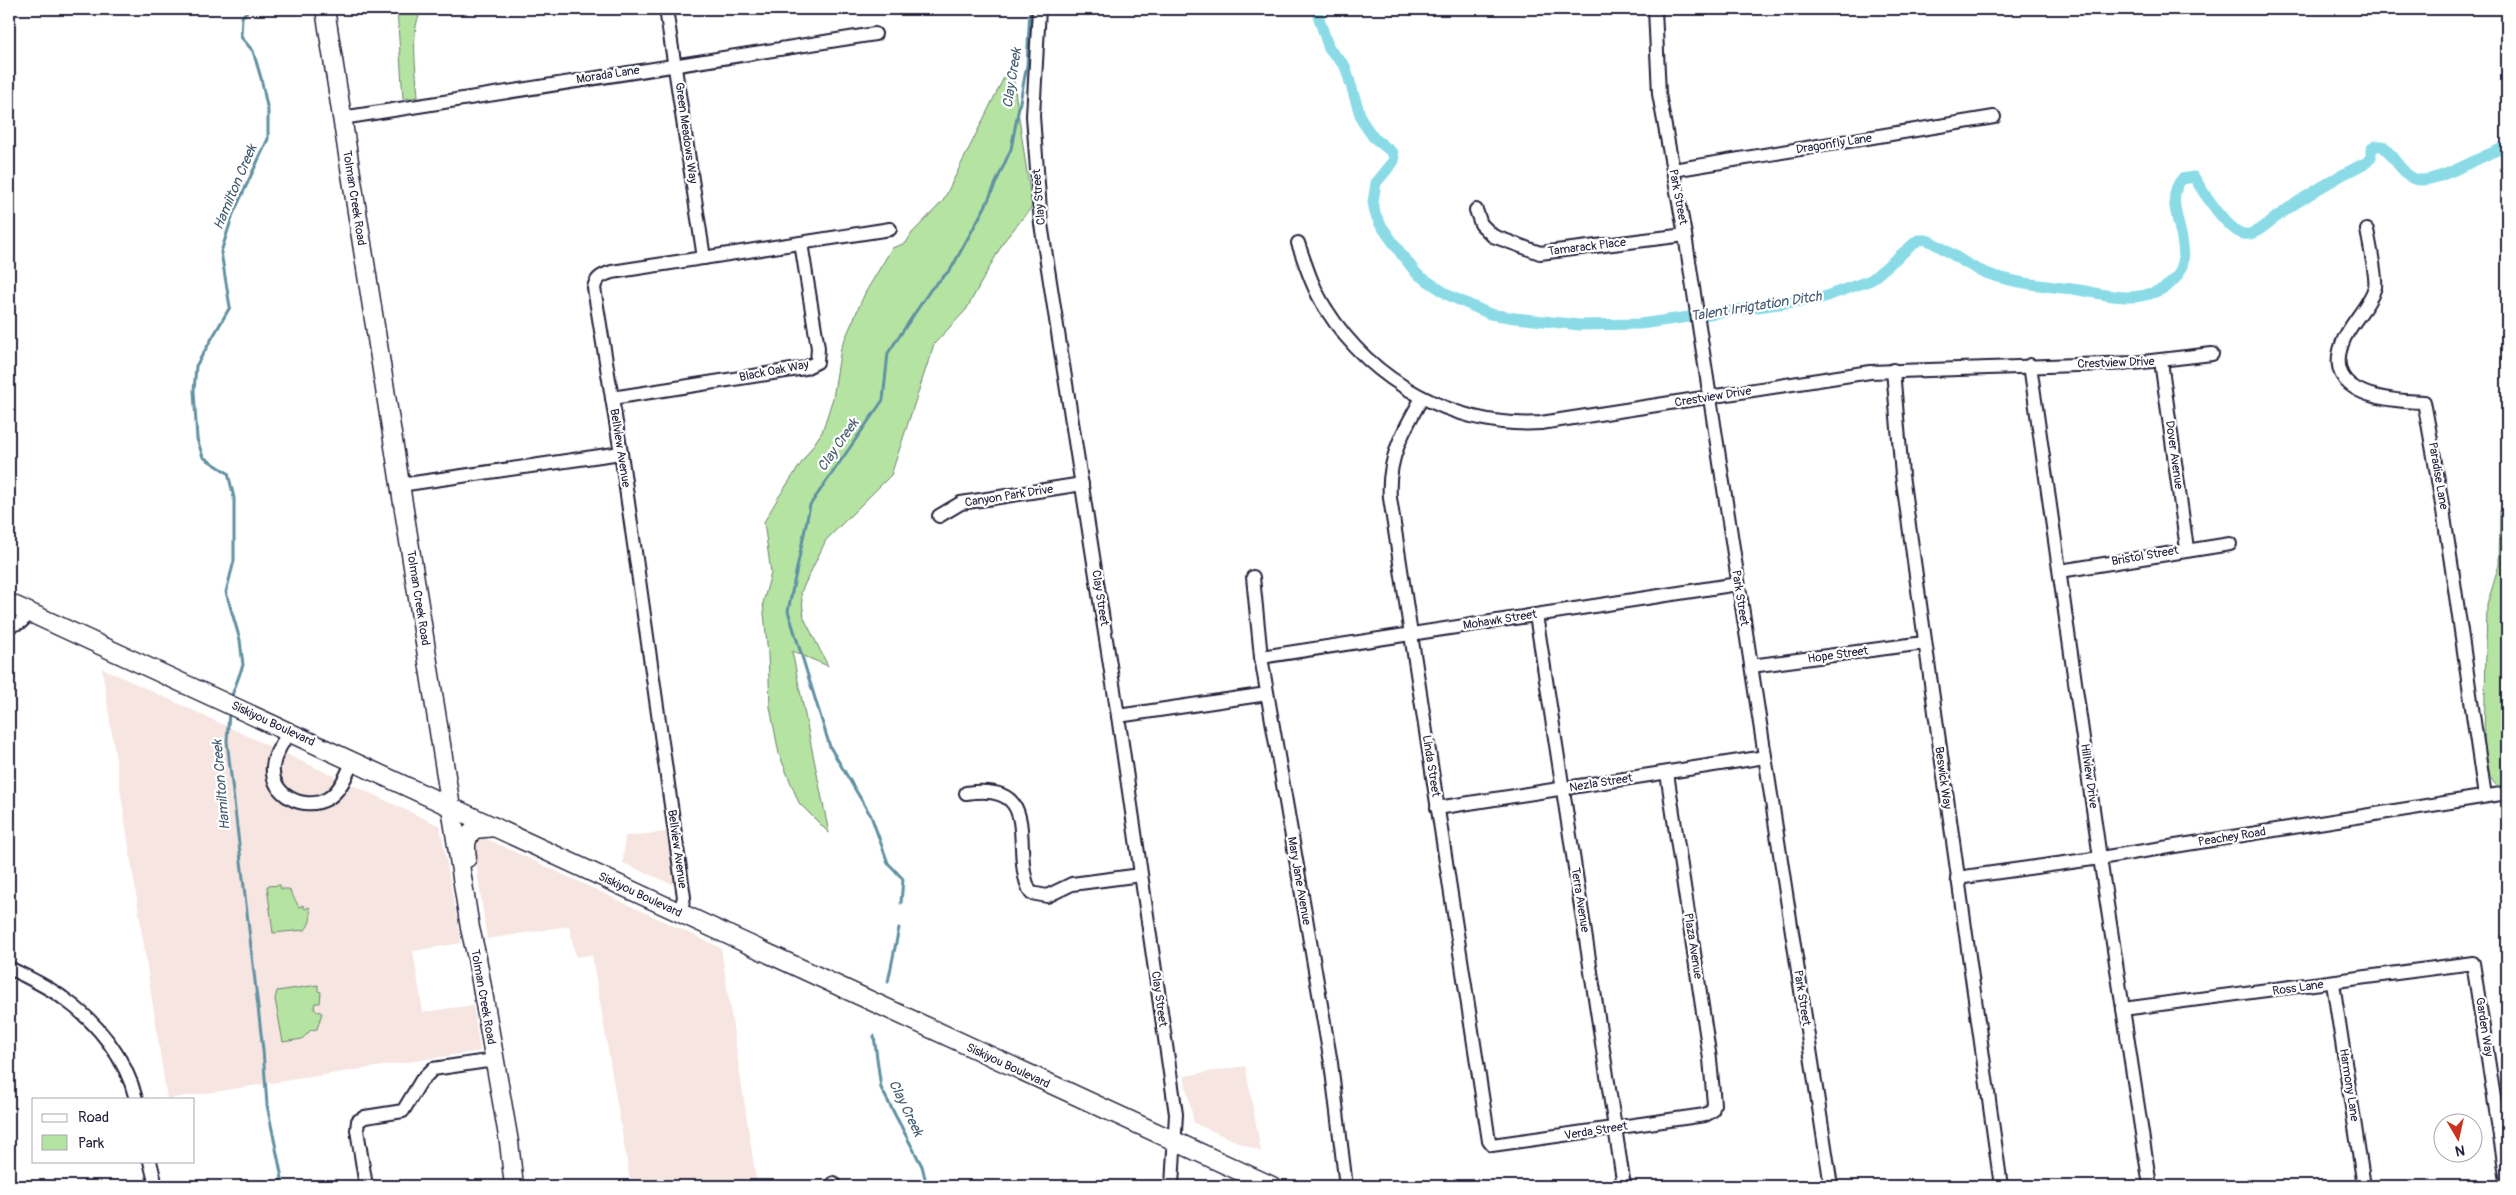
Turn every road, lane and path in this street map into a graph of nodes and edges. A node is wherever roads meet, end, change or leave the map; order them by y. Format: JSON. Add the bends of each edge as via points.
{"nodes":[{"id":1,"x":325,"y":9,"type":"edge"},
{"id":2,"x":666,"y":9,"type":"edge"},
{"id":3,"x":1039,"y":9,"type":"edge"},
{"id":4,"x":1655,"y":9,"type":"edge"},
{"id":5,"x":875,"y":34,"type":"dead end"},
{"id":6,"x":676,"y":64,"type":"junction"},
{"id":7,"x":1994,"y":117,"type":"dead end"},
{"id":8,"x":342,"y":118,"type":"junction"},
{"id":9,"x":1673,"y":170,"type":"junction"},
{"id":10,"x":1476,"y":210,"type":"dead end"},
{"id":11,"x":890,"y":229,"type":"dead end"},
{"id":12,"x":2367,"y":230,"type":"dead end"},
{"id":13,"x":1685,"y":235,"type":"junction"},
{"id":14,"x":801,"y":243,"type":"junction"},
{"id":15,"x":1298,"y":243,"type":"dead end"},
{"id":16,"x":704,"y":258,"type":"junction"},
{"id":17,"x":2212,"y":354,"type":"dead end"},
{"id":18,"x":2161,"y":361,"type":"junction"},
{"id":19,"x":2030,"y":365,"type":"junction"},
{"id":20,"x":1893,"y":370,"type":"junction"},
{"id":21,"x":1710,"y":397,"type":"junction"},
{"id":22,"x":612,"y":398,"type":"junction"},
{"id":23,"x":1422,"y":398,"type":"junction"},
{"id":24,"x":621,"y":453,"type":"junction"},
{"id":25,"x":1082,"y":484,"type":"junction"},
{"id":26,"x":400,"y":485,"type":"junction"},
{"id":27,"x":938,"y":516,"type":"dead end"},
{"id":28,"x":2230,"y":544,"type":"dead end"},
{"id":29,"x":2187,"y":549,"type":"junction"},
{"id":30,"x":2060,"y":571,"type":"junction"},
{"id":31,"x":1253,"y":577,"type":"dead end"},
{"id":32,"x":1738,"y":584,"type":"junction"},
{"id":33,"x":9,"y":602,"type":"edge"},
{"id":34,"x":30,"y":612,"type":"junction"},
{"id":35,"x":1536,"y":615,"type":"junction"},
{"id":36,"x":9,"y":626,"type":"edge"},
{"id":37,"x":1411,"y":634,"type":"junction"},
{"id":38,"x":1924,"y":644,"type":"junction"},
{"id":39,"x":1261,"y":657,"type":"junction"},
{"id":40,"x":1751,"y":666,"type":"junction"},
{"id":41,"x":1267,"y":694,"type":"junction"},
{"id":42,"x":1118,"y":716,"type":"junction"},
{"id":43,"x":289,"y":732,"type":"junction"},
{"id":44,"x":1765,"y":757,"type":"junction"},
{"id":45,"x":353,"y":761,"type":"junction"},
{"id":46,"x":1667,"y":772,"type":"junction"},
{"id":47,"x":1563,"y":789,"type":"junction"},
{"id":48,"x":966,"y":793,"type":"dead end"},
{"id":49,"x":2507,"y":793,"type":"edge"},
{"id":50,"x":2486,"y":796,"type":"junction"},
{"id":51,"x":451,"y":807,"type":"junction"},
{"id":52,"x":1437,"y":808,"type":"junction"},
{"id":53,"x":495,"y":827,"type":"junction"},
{"id":54,"x":2100,"y":858,"type":"junction"},
{"id":55,"x":1141,"y":875,"type":"junction"},
{"id":56,"x":1957,"y":878,"type":"junction"},
{"id":57,"x":680,"y":913,"type":"junction"},
{"id":58,"x":470,"y":928,"type":"junction"},
{"id":59,"x":2473,"y":963,"type":"joint"},
{"id":60,"x":9,"y":968,"type":"edge"},
{"id":61,"x":2333,"y":983,"type":"junction"},
{"id":62,"x":2123,"y":1009,"type":"junction"},
{"id":63,"x":494,"y":1060,"type":"junction"},
{"id":64,"x":136,"y":1098,"type":"edge"},
{"id":65,"x":1705,"y":1115,"type":"joint"},
{"id":66,"x":1615,"y":1128,"type":"junction"},
{"id":67,"x":1489,"y":1141,"type":"joint"},
{"id":68,"x":1174,"y":1142,"type":"junction"},
{"id":69,"x":150,"y":1162,"type":"edge"},
{"id":70,"x":2507,"y":1181,"type":"edge"},
{"id":71,"x":156,"y":1186,"type":"edge"},
{"id":72,"x":366,"y":1186,"type":"edge"},
{"id":73,"x":514,"y":1186,"type":"edge"},
{"id":74,"x":1172,"y":1186,"type":"edge"},
{"id":75,"x":1272,"y":1186,"type":"edge"},
{"id":76,"x":1346,"y":1186,"type":"edge"},
{"id":77,"x":1624,"y":1186,"type":"edge"},
{"id":78,"x":1831,"y":1186,"type":"edge"},
{"id":79,"x":2001,"y":1186,"type":"edge"},
{"id":80,"x":2150,"y":1186,"type":"edge"},
{"id":81,"x":2364,"y":1186,"type":"edge"}],
"edges":[{"from":1,"to":8,"type":"main road","name":"Tolman Creek Road"},
{"from":2,"to":6,"type":"street","name":"Green Meadows Way"},
{"from":3,"to":25,"type":"street","name":"Clay Street","via":[[1033,116],[1041,224]]},
{"from":4,"to":9,"type":"street","name":"Park Street","via":[[1659,94]]},
{"from":5,"to":6,"type":"street","name":"Morada Lane"},
{"from":6,"to":8,"type":"street","name":"Morada Lane"},
{"from":6,"to":16,"type":"street","name":"Green Meadows Way"},
{"from":7,"to":9,"type":"street","name":"Dragonfly Lane"},
{"from":8,"to":26,"type":"main road","name":"Tolman Creek Road"},
{"from":9,"to":13,"type":"street","name":"Park Street"},
{"from":10,"to":13,"type":"street","name":"Tamarack Place","via":[[1480,224],[1493,236],[1540,253]]},
{"from":11,"to":14,"type":"street","name":"Bellview Avenue"},
{"from":12,"to":50,"type":"street","name":"Paradise Lane","via":[[2375,286],[2342,342],[2337,363],[2345,381],[2368,394],[2392,401],[2424,402],[2446,519]]},
{"from":13,"to":21,"type":"street","name":"Park Street"},
{"from":14,"to":16,"type":"street","name":"Bellview Avenue"},
{"from":14,"to":22,"type":"street","name":"Black Oak Way","via":[[818,348],[817,362],[805,368]]},
{"from":15,"to":23,"type":"street","name":"Crestview Drive","via":[[1319,296],[1347,338],[1382,373]]},
{"from":16,"to":22,"type":"street","name":"Bellview Avenue","via":[[612,272],[598,279],[594,288]]},
{"from":17,"to":18,"type":"street","name":"Crestview Drive"},
{"from":18,"to":19,"type":"street","name":"Crestview Drive"},
{"from":18,"to":29,"type":"street","name":"Dover Avenue"},
{"from":19,"to":20,"type":"street","name":"Crestview Drive"},
{"from":19,"to":30,"type":"street","name":"Hillview Drive"},
{"from":20,"to":21,"type":"street","name":"Crestview Drive"},
{"from":20,"to":38,"type":"street","name":"Beswick Way","via":[[1902,475]]},
{"from":21,"to":23,"type":"street","name":"Crestview Drive","via":[[1541,424],[1495,423]]},
{"from":21,"to":32,"type":"street","name":"Park Street"},
{"from":22,"to":24,"type":"street","name":"Bellview Avenue"},
{"from":23,"to":37,"type":"street","name":"Linda Street","via":[[1397,445],[1388,480]]},
{"from":24,"to":26,"type":"street"},
{"from":24,"to":57,"type":"street","name":"Bellview Avenue","via":[[684,897]]},
{"from":25,"to":27,"type":"street","name":"Canyon Park Drive","via":[[961,503]]},
{"from":25,"to":42,"type":"street","name":"Clay Street"},
{"from":26,"to":51,"type":"main road","name":"Tolman Creek Road"},
{"from":28,"to":29,"type":"street","name":"Bristol Street"},
{"from":29,"to":30,"type":"street","name":"Bristol Street"},
{"from":30,"to":54,"type":"street","name":"Hillview Drive"},
{"from":31,"to":39,"type":"street","name":"Mary Jane Avenue"},
{"from":32,"to":35,"type":"street","name":"Mohawk Street"},
{"from":32,"to":40,"type":"street","name":"Park Street"},
{"from":33,"to":34,"type":"main road","name":"Siskiyou Boulevard"},
{"from":34,"to":36,"type":"street","via":[[21,622]]},
{"from":34,"to":43,"type":"main road","name":"Siskiyou Boulevard"},
{"from":35,"to":37,"type":"street","name":"Mohawk Street"},
{"from":35,"to":47,"type":"street","name":"Terra Avenue"},
{"from":37,"to":39,"type":"street","name":"Mohawk Street"},
{"from":37,"to":52,"type":"street","name":"Linda Street"},
{"from":38,"to":40,"type":"street","name":"Hope Street"},
{"from":38,"to":56,"type":"street","name":"Beswick Way"},
{"from":39,"to":41,"type":"street","name":"Mary Jane Avenue"},
{"from":40,"to":44,"type":"street","name":"Park Street"},
{"from":41,"to":42,"type":"street"},
{"from":41,"to":76,"type":"street","name":"Mary Jane Avenue","via":[[1331,1063]]},
{"from":42,"to":55,"type":"street","name":"Clay Street"},
{"from":43,"to":45,"type":"main road","name":"Siskiyou Boulevard"},
{"from":43,"to":45,"type":"street","via":[[272,765],[276,787],[286,797],[311,803],[327,799],[336,791]]},
{"from":44,"to":46,"type":"street","name":"Nezla Street"},
{"from":44,"to":78,"type":"street","name":"Park Street"},
{"from":45,"to":51,"type":"main road","name":"Siskiyou Boulevard"},
{"from":46,"to":47,"type":"street","name":"Nezla Street"},
{"from":46,"to":65,"type":"street","name":"Plaza Avenue","via":[[1713,1083],[1714,1104],[1712,1111]]},
{"from":47,"to":52,"type":"street","name":"Nezla Street"},
{"from":47,"to":66,"type":"street","name":"Terra Avenue"},
{"from":48,"to":55,"type":"street","via":[[998,793],[1016,806],[1021,824],[1025,880],[1031,893],[1047,896],[1072,884]]},
{"from":49,"to":50,"type":"street","name":"Peachey Road"},
{"from":50,"to":54,"type":"street","name":"Peachey Road"},
{"from":51,"to":53,"type":"main road","name":"Siskiyou Boulevard"},
{"from":51,"to":58,"type":"main road","name":"Tolman Creek Road"},
{"from":52,"to":67,"type":"street","name":"Linda Street"},
{"from":53,"to":57,"type":"main road","name":"Siskiyou Boulevard"},
{"from":53,"to":58,"type":"main road","via":[[474,829],[466,841],[475,906]]},
{"from":54,"to":56,"type":"street","name":"Peachey Road"},
{"from":54,"to":62,"type":"street","name":"Hillview Drive"},
{"from":55,"to":68,"type":"street","name":"Clay Street","via":[[1176,1114]]},
{"from":56,"to":79,"type":"street","name":"Beswick Way"},
{"from":57,"to":68,"type":"main road","name":"Siskiyou Boulevard"},
{"from":58,"to":63,"type":"main road","name":"Tolman Creek Road"},
{"from":59,"to":61,"type":"street","name":"Ross Lane"},
{"from":59,"to":70,"type":"street","name":"Garden Way"},
{"from":60,"to":64,"type":"street","via":[[63,998],[89,1020],[125,1067]]},
{"from":61,"to":62,"type":"street","name":"Ross Lane","via":[[2231,993]]},
{"from":61,"to":81,"type":"street","name":"Harmony Lane"},
{"from":62,"to":80,"type":"street","name":"Hillview Drive"},
{"from":63,"to":72,"type":"street","via":[[433,1070],[420,1081],[404,1112],[365,1117],[358,1121]]},
{"from":63,"to":73,"type":"main road","name":"Tolman Creek Road"},
{"from":65,"to":66,"type":"street","name":"Verda Street"},
{"from":66,"to":67,"type":"street","name":"Verda Street","via":[[1496,1146]]},
{"from":66,"to":77,"type":"street","name":"Terra Avenue"},
{"from":68,"to":74,"type":"street","name":"Clay Street"},
{"from":68,"to":75,"type":"main road","name":"Siskiyou Boulevard"},
{"from":69,"to":71,"type":"street"}]}
